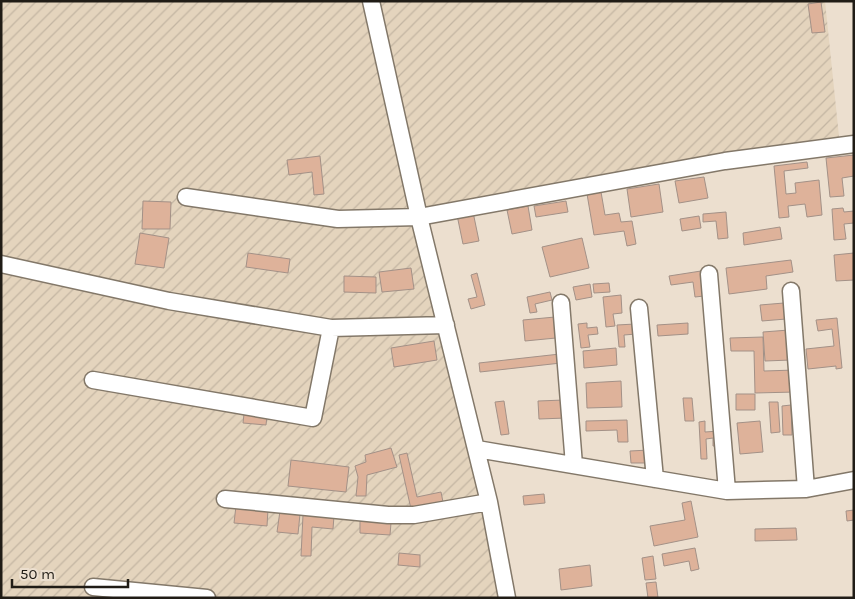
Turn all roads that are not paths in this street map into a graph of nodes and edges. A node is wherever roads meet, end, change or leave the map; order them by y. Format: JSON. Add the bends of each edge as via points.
{"nodes":[{"id":1,"x":371,"y":1,"type":"edge"},
{"id":2,"x":854,"y":144,"type":"edge"},
{"id":3,"x":186,"y":197,"type":"dead end"},
{"id":4,"x":419,"y":218,"type":"junction"},
{"id":5,"x":1,"y":264,"type":"edge"},
{"id":6,"x":709,"y":274,"type":"dead end"},
{"id":7,"x":791,"y":291,"type":"dead end"},
{"id":8,"x":561,"y":303,"type":"dead end"},
{"id":9,"x":640,"y":308,"type":"dead end"},
{"id":10,"x":446,"y":325,"type":"junction"},
{"id":11,"x":331,"y":328,"type":"junction"},
{"id":12,"x":93,"y":380,"type":"dead end"},
{"id":13,"x":477,"y":448,"type":"junction"},
{"id":14,"x":574,"y":466,"type":"junction"},
{"id":15,"x":655,"y":479,"type":"junction"},
{"id":16,"x":854,"y":480,"type":"edge"},
{"id":17,"x":806,"y":489,"type":"junction"},
{"id":18,"x":727,"y":491,"type":"junction"},
{"id":19,"x":225,"y":499,"type":"dead end"},
{"id":20,"x":489,"y":502,"type":"junction"},
{"id":21,"x":93,"y":587,"type":"dead end"},
{"id":22,"x":207,"y":598,"type":"edge"},
{"id":23,"x":507,"y":598,"type":"edge"}],
"edges":[{"from":1,"to":4,"type":"street"},
{"from":2,"to":4,"type":"street","via":[[725,161]]},
{"from":3,"to":4,"type":"street","via":[[338,219]]},
{"from":4,"to":10,"type":"street"},
{"from":5,"to":11,"type":"street","via":[[169,301]]},
{"from":6,"to":18,"type":"street"},
{"from":7,"to":17,"type":"street"},
{"from":8,"to":14,"type":"street"},
{"from":9,"to":15,"type":"street"},
{"from":10,"to":11,"type":"street"},
{"from":10,"to":13,"type":"street"},
{"from":11,"to":12,"type":"street","via":[[313,418]]},
{"from":13,"to":14,"type":"street"},
{"from":13,"to":20,"type":"street"},
{"from":14,"to":15,"type":"street"},
{"from":15,"to":18,"type":"street"},
{"from":16,"to":17,"type":"street"},
{"from":17,"to":18,"type":"street"},
{"from":19,"to":20,"type":"street","via":[[388,515],[414,515]]},
{"from":20,"to":23,"type":"street"},
{"from":21,"to":22,"type":"street"}]}
